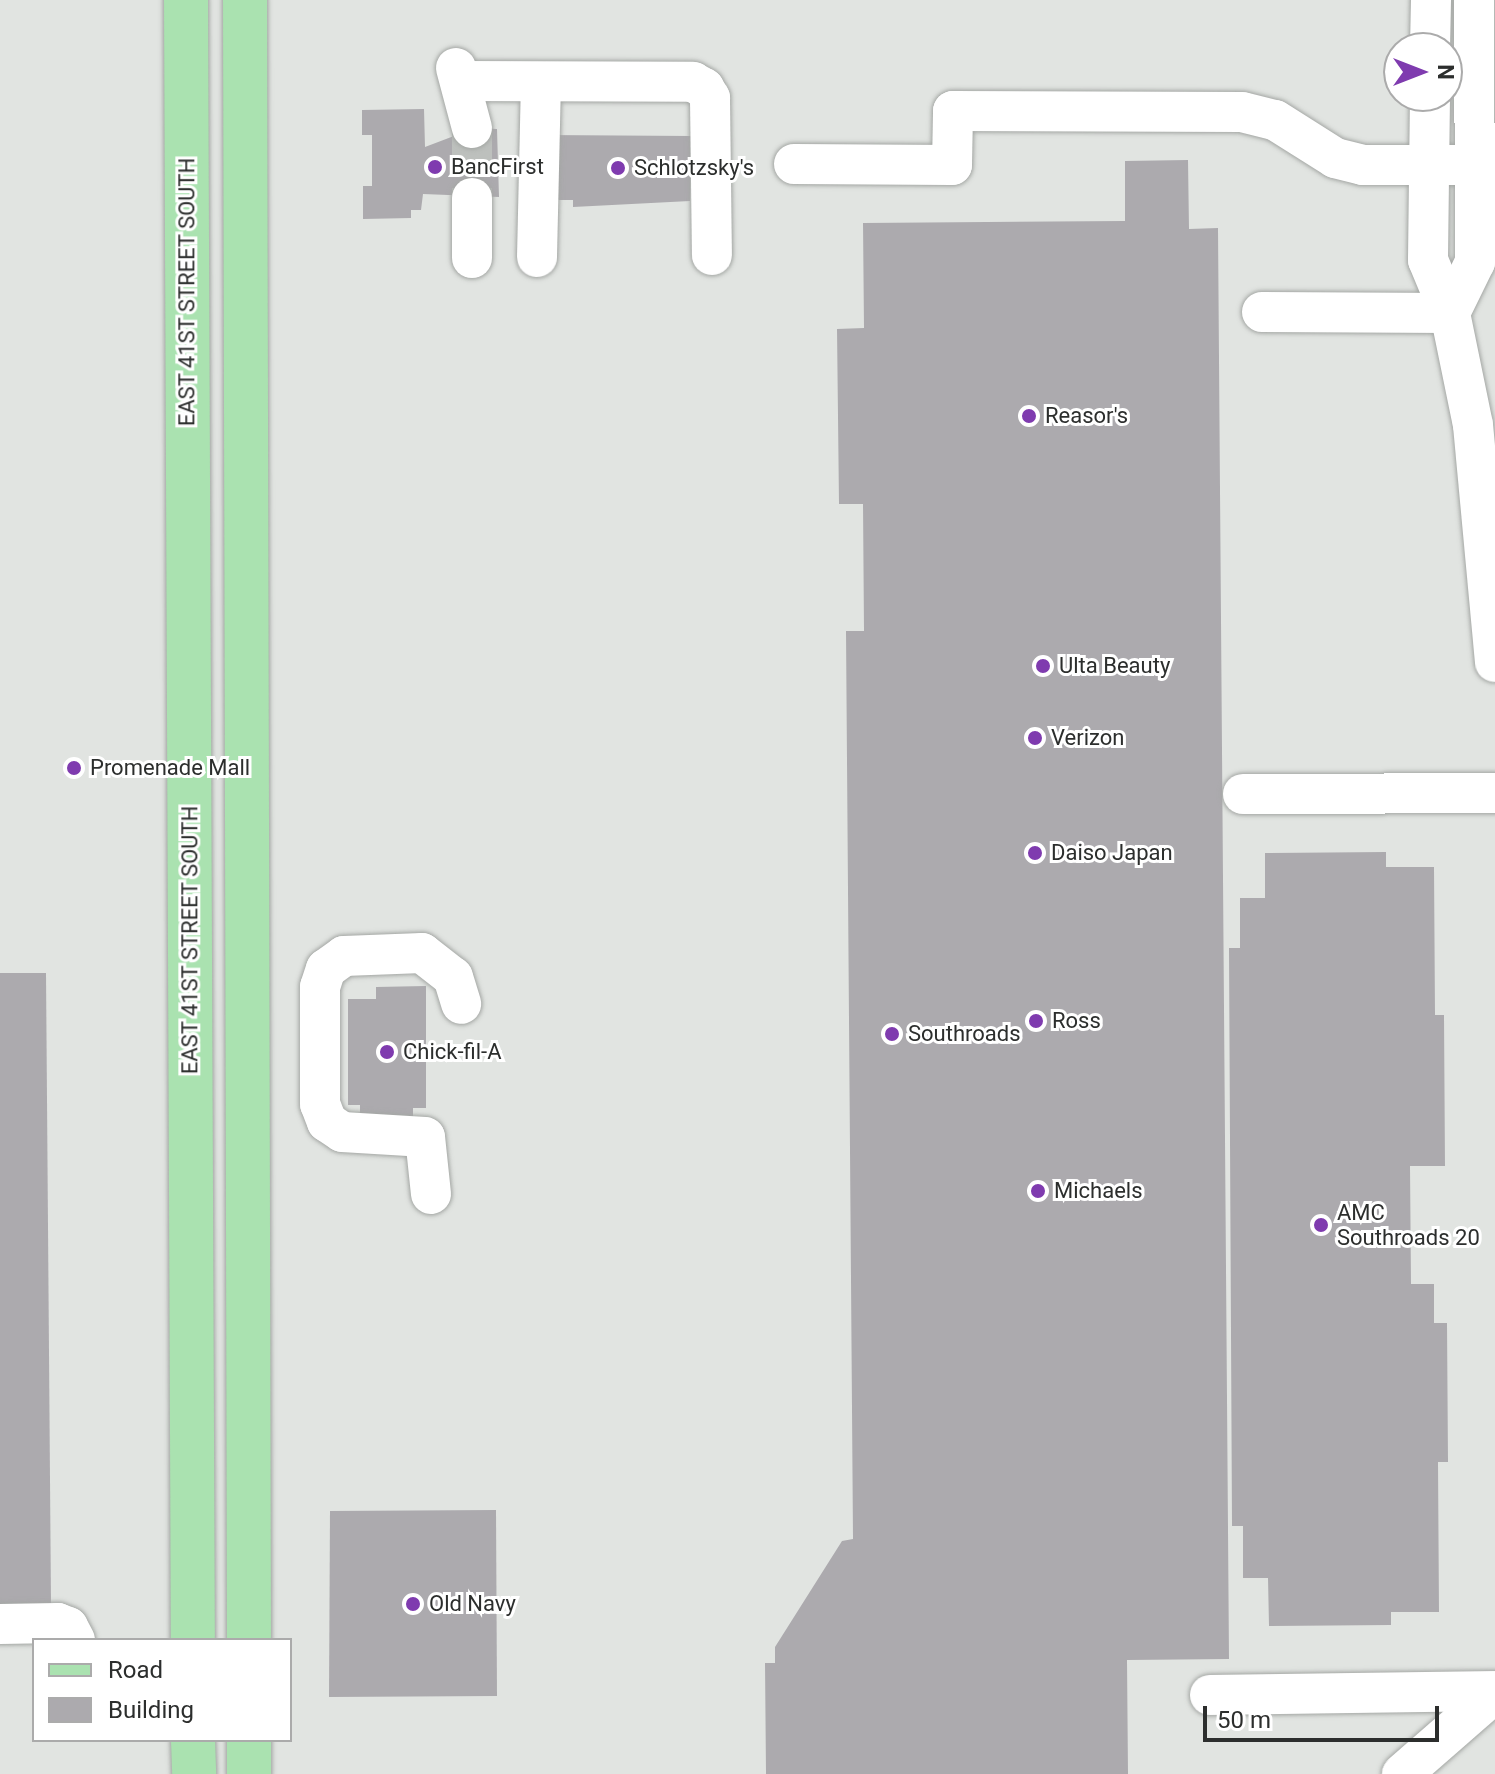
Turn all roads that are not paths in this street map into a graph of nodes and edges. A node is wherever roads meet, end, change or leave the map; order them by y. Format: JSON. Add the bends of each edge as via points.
{"nodes":[{"id":1,"x":186,"y":0,"type":"edge"},
{"id":2,"x":245,"y":0,"type":"edge"},
{"id":3,"x":1431,"y":0,"type":"edge"},
{"id":4,"x":1474,"y":0,"type":"edge"},
{"id":5,"x":1430,"y":32,"type":"edge"},
{"id":6,"x":541,"y":82,"type":"junction"},
{"id":7,"x":1430,"y":112,"type":"edge"},
{"id":8,"x":472,"y":128,"type":"tunnel mouth"},
{"id":9,"x":794,"y":164,"type":"dead end"},
{"id":10,"x":1429,"y":165,"type":"junction"},
{"id":11,"x":1475,"y":165,"type":"junction"},
{"id":12,"x":472,"y":198,"type":"tunnel mouth"},
{"id":13,"x":712,"y":255,"type":"dead end"},
{"id":14,"x":537,"y":257,"type":"dead end"},
{"id":15,"x":472,"y":258,"type":"dead end"},
{"id":16,"x":1262,"y":312,"type":"dead end"},
{"id":17,"x":1450,"y":313,"type":"junction"},
{"id":18,"x":1495,"y":662,"type":"edge"},
{"id":19,"x":1495,"y":793,"type":"edge"},
{"id":20,"x":1243,"y":794,"type":"dead end"},
{"id":21,"x":191,"y":854,"type":"junction"},
{"id":22,"x":246,"y":854,"type":"junction"},
{"id":23,"x":246,"y":898,"type":"junction"},
{"id":24,"x":189,"y":904,"type":"junction"},
{"id":25,"x":461,"y":1004,"type":"dead end"},
{"id":26,"x":431,"y":1194,"type":"dead end"},
{"id":27,"x":193,"y":1585,"type":"junction"},
{"id":28,"x":250,"y":1585,"type":"junction"},
{"id":29,"x":0,"y":1624,"type":"edge"},
{"id":30,"x":74,"y":1638,"type":"edge"},
{"id":31,"x":193,"y":1638,"type":"edge"},
{"id":32,"x":249,"y":1638,"type":"edge"},
{"id":33,"x":1495,"y":1692,"type":"edge"},
{"id":34,"x":1210,"y":1695,"type":"dead end"},
{"id":35,"x":193,"y":1742,"type":"edge"},
{"id":36,"x":249,"y":1742,"type":"edge"},
{"id":37,"x":194,"y":1774,"type":"edge"},
{"id":38,"x":249,"y":1774,"type":"edge"},
{"id":39,"x":1402,"y":1774,"type":"edge"}],
"edges":[{"from":1,"to":21,"type":"main road","name":"EAST 41ST STREET SOUTH"},
{"from":2,"to":22,"type":"main road"},
{"from":3,"to":5,"type":"lane"},
{"from":4,"to":11,"type":"lane"},
{"from":6,"to":8,"type":"lane","via":[[458,75]]},
{"from":6,"to":13,"type":"lane","via":[[693,82],[704,88],[710,98]]},
{"from":6,"to":14,"type":"lane"},
{"from":7,"to":10,"type":"lane"},
{"from":9,"to":10,"type":"lane","via":[[952,165],[953,111],[1014,111],[1242,112],[1275,120],[1335,158],[1363,165]]},
{"from":10,"to":11,"type":"lane"},
{"from":10,"to":17,"type":"lane","via":[[1428,260]]},
{"from":11,"to":17,"type":"lane","via":[[1475,262]]},
{"from":12,"to":15,"type":"lane"},
{"from":16,"to":17,"type":"lane"},
{"from":17,"to":18,"type":"lane","via":[[1473,425]]},
{"from":19,"to":20,"type":"lane"},
{"from":21,"to":22,"type":"main road"},
{"from":21,"to":24,"type":"main road","name":"EAST 41ST STREET SOUTH"},
{"from":22,"to":23,"type":"main road"},
{"from":23,"to":24,"type":"main road"},
{"from":23,"to":28,"type":"main road"},
{"from":24,"to":27,"type":"main road","name":"EAST 41ST STREET SOUTH"},
{"from":25,"to":26,"type":"lane","via":[[453,977],[422,953],[344,956],[326,969],[320,987],[320,1104],[327,1122],[342,1132],[425,1137],[431,1153]]},
{"from":27,"to":28,"type":"main road"},
{"from":27,"to":31,"type":"main road","name":"EAST 41ST STREET SOUTH"},
{"from":28,"to":32,"type":"main road"},
{"from":29,"to":30,"type":"lane","via":[[58,1623]]},
{"from":33,"to":34,"type":"lane"},
{"from":33,"to":39,"type":"lane"},
{"from":35,"to":37,"type":"main road"},
{"from":36,"to":38,"type":"main road"}]}
